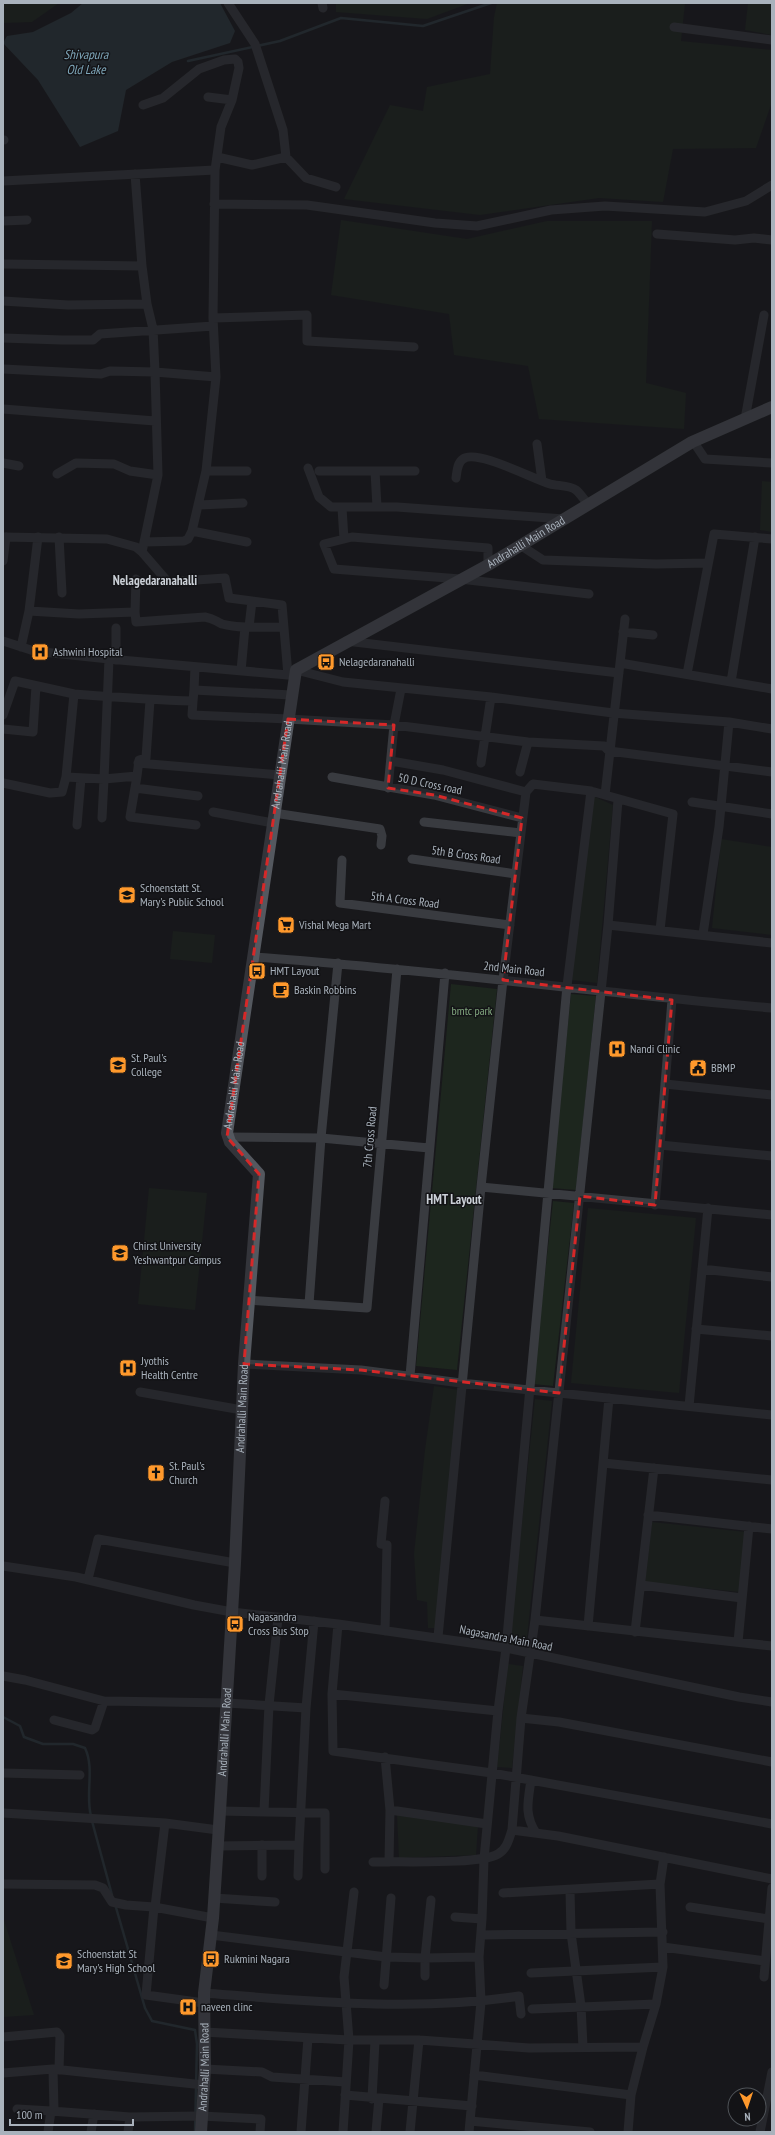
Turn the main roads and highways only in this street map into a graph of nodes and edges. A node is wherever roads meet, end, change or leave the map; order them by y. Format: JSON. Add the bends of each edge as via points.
{"nodes":[{"id":1,"x":772,"y":407,"type":"edge"},
{"id":2,"x":201,"y":2132,"type":"edge"}],
"edges":[{"from":1,"to":2,"type":"main road","name":"Andrahalli Main Road","via":[[696,441],[488,565],[292,672],[292,695],[227,1137],[259,1174],[244,1364],[218,1846],[204,1998],[205,2069]]}]}
